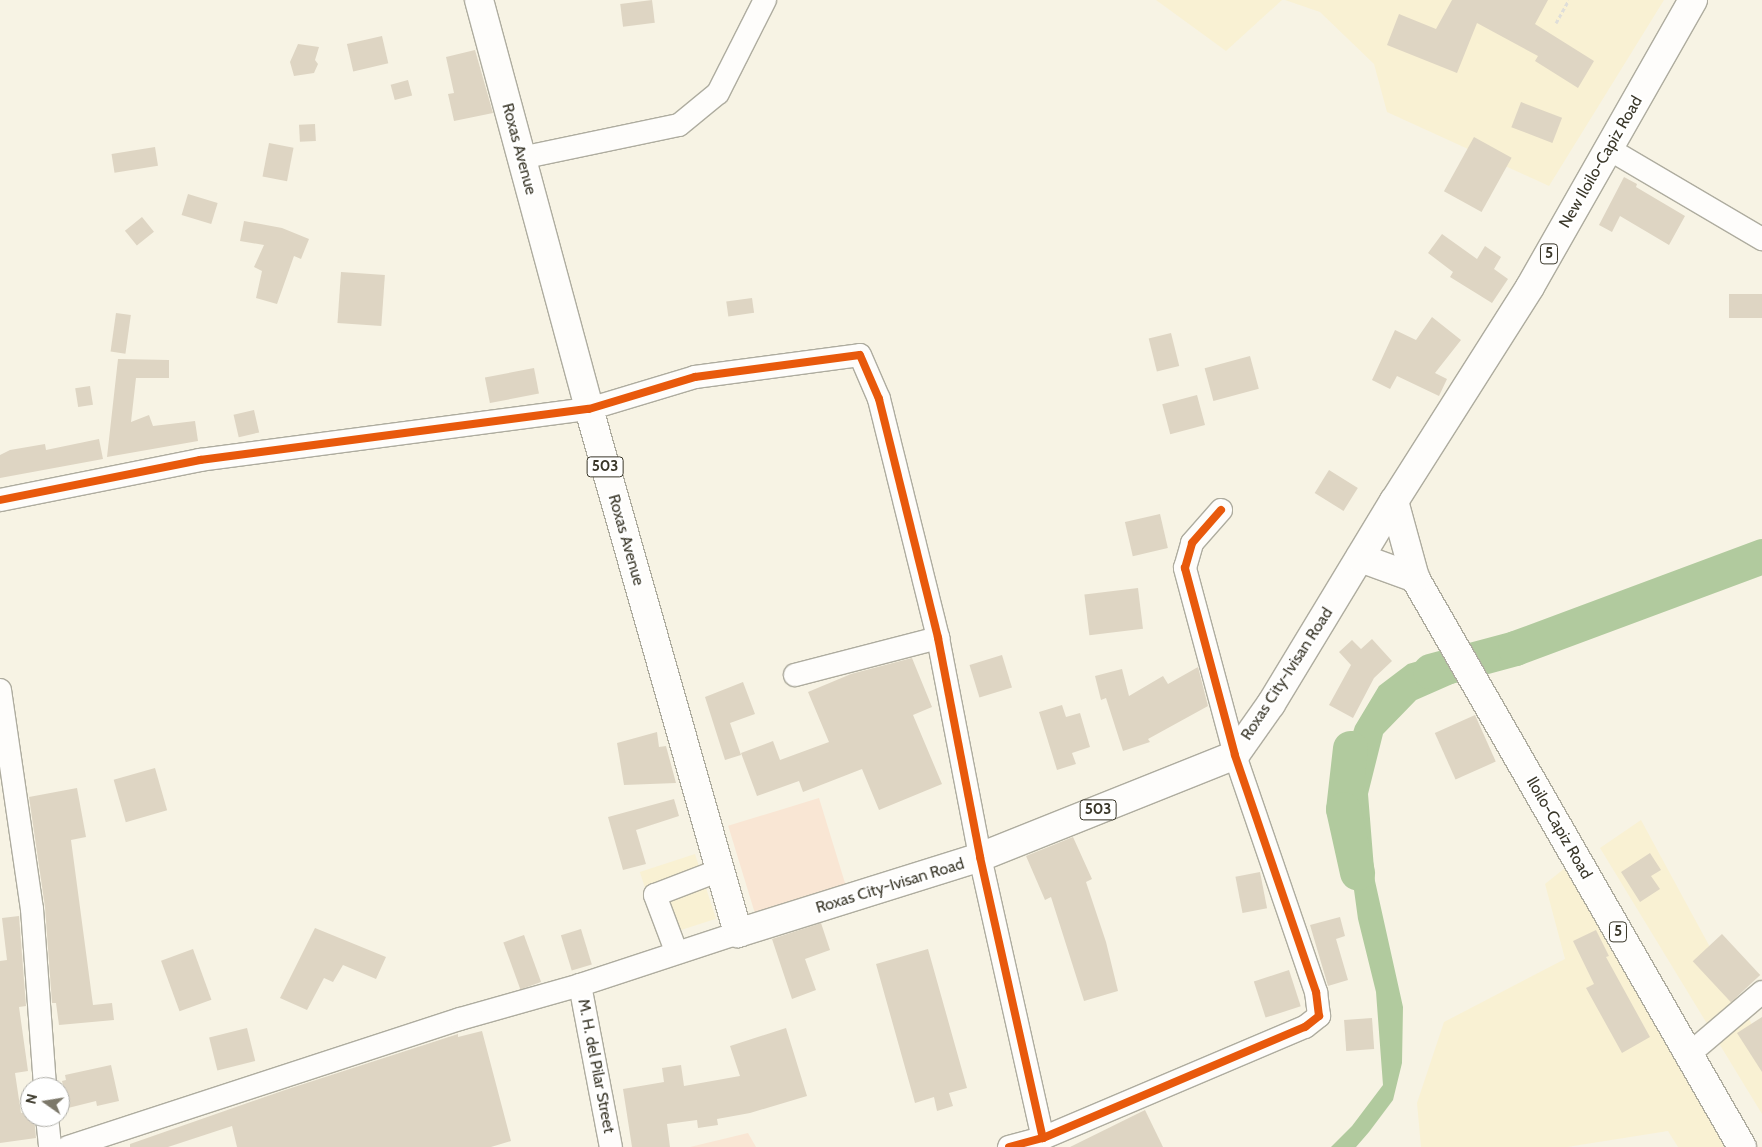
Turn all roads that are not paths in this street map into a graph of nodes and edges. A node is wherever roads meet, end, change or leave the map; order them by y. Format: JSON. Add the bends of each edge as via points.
{"nodes":[{"id":1,"x":478,"y":0,"type":"edge"},
{"id":2,"x":765,"y":0,"type":"edge"},
{"id":3,"x":1693,"y":0,"type":"edge"},
{"id":4,"x":1609,"y":148,"type":"junction"},
{"id":5,"x":521,"y":158,"type":"junction"},
{"id":6,"x":1762,"y":239,"type":"edge"},
{"id":7,"x":589,"y":409,"type":"junction"},
{"id":8,"x":0,"y":500,"type":"edge"},
{"id":9,"x":1394,"y":501,"type":"junction"},
{"id":10,"x":1221,"y":510,"type":"dead end"},
{"id":11,"x":1360,"y":558,"type":"junction"},
{"id":12,"x":1415,"y":578,"type":"junction"},
{"id":13,"x":938,"y":638,"type":"junction"},
{"id":14,"x":795,"y":676,"type":"dead end"},
{"id":15,"x":0,"y":690,"type":"edge"},
{"id":16,"x":1235,"y":755,"type":"junction"},
{"id":17,"x":980,"y":857,"type":"junction"},
{"id":18,"x":718,"y":871,"type":"junction"},
{"id":19,"x":738,"y":933,"type":"junction"},
{"id":20,"x":676,"y":951,"type":"junction"},
{"id":21,"x":580,"y":985,"type":"junction"},
{"id":22,"x":1762,"y":992,"type":"edge"},
{"id":23,"x":1688,"y":1055,"type":"junction"},
{"id":24,"x":44,"y":1077,"type":"edge"},
{"id":25,"x":48,"y":1127,"type":"edge"},
{"id":26,"x":1043,"y":1138,"type":"junction"},
{"id":27,"x":1740,"y":1146,"type":"edge"},
{"id":28,"x":50,"y":1147,"type":"edge"},
{"id":29,"x":68,"y":1147,"type":"edge"},
{"id":30,"x":611,"y":1147,"type":"edge"},
{"id":31,"x":1009,"y":1147,"type":"edge"}],
"edges":[{"from":1,"to":5,"type":"main road","name":"Roxas Avenue","number":"503"},
{"from":2,"to":5,"type":"street","via":[[718,93],[679,125]]},
{"from":3,"to":4,"type":"main road","name":"New Iloilo-Capiz Road","number":"5"},
{"from":4,"to":6,"type":"street"},
{"from":4,"to":9,"type":"main road","name":"New Iloilo-Capiz Road","number":"5","via":[[1530,287]]},
{"from":5,"to":7,"type":"main road","name":"Roxas Avenue","number":"503"},
{"from":7,"to":8,"type":"street","via":[[200,460]]},
{"from":7,"to":13,"type":"street","via":[[695,377],[860,354],[879,398]]},
{"from":7,"to":18,"type":"main road","name":"Roxas Avenue","number":"503"},
{"from":9,"to":11,"type":"main road","name":"Roxas City-Ivisan Road"},
{"from":9,"to":12,"type":"main road","name":"Iloilo-Capiz Road","number":"5"},
{"from":10,"to":16,"type":"street","via":[[1192,543],[1185,568]]},
{"from":11,"to":12,"type":"main road"},
{"from":11,"to":16,"type":"main road","name":"Roxas City-Ivisan Road"},
{"from":12,"to":23,"type":"main road","name":"Iloilo-Capiz Road","number":"5"},
{"from":13,"to":14,"type":"street"},
{"from":13,"to":17,"type":"street"},
{"from":15,"to":24,"type":"street","via":[[32,909]]},
{"from":16,"to":17,"type":"main road","name":"Roxas City-Ivisan Road","number":"503"},
{"from":16,"to":26,"type":"street","via":[[1316,992],[1318,1016],[1306,1027]]},
{"from":17,"to":19,"type":"main road","name":"Roxas City-Ivisan Road","number":"503"},
{"from":17,"to":26,"type":"street"},
{"from":18,"to":19,"type":"main road","name":"Roxas Avenue","number":"503"},
{"from":18,"to":20,"type":"street","via":[[655,895]]},
{"from":19,"to":20,"type":"street"},
{"from":20,"to":21,"type":"street"},
{"from":21,"to":29,"type":"street","via":[[460,1019]]},
{"from":21,"to":30,"type":"street","name":"M. H. del Pilar Street"},
{"from":22,"to":23,"type":"street"},
{"from":23,"to":27,"type":"main road","name":"Iloilo-Capiz Road","number":"5"},
{"from":25,"to":28,"type":"street"},
{"from":26,"to":31,"type":"street"}]}
